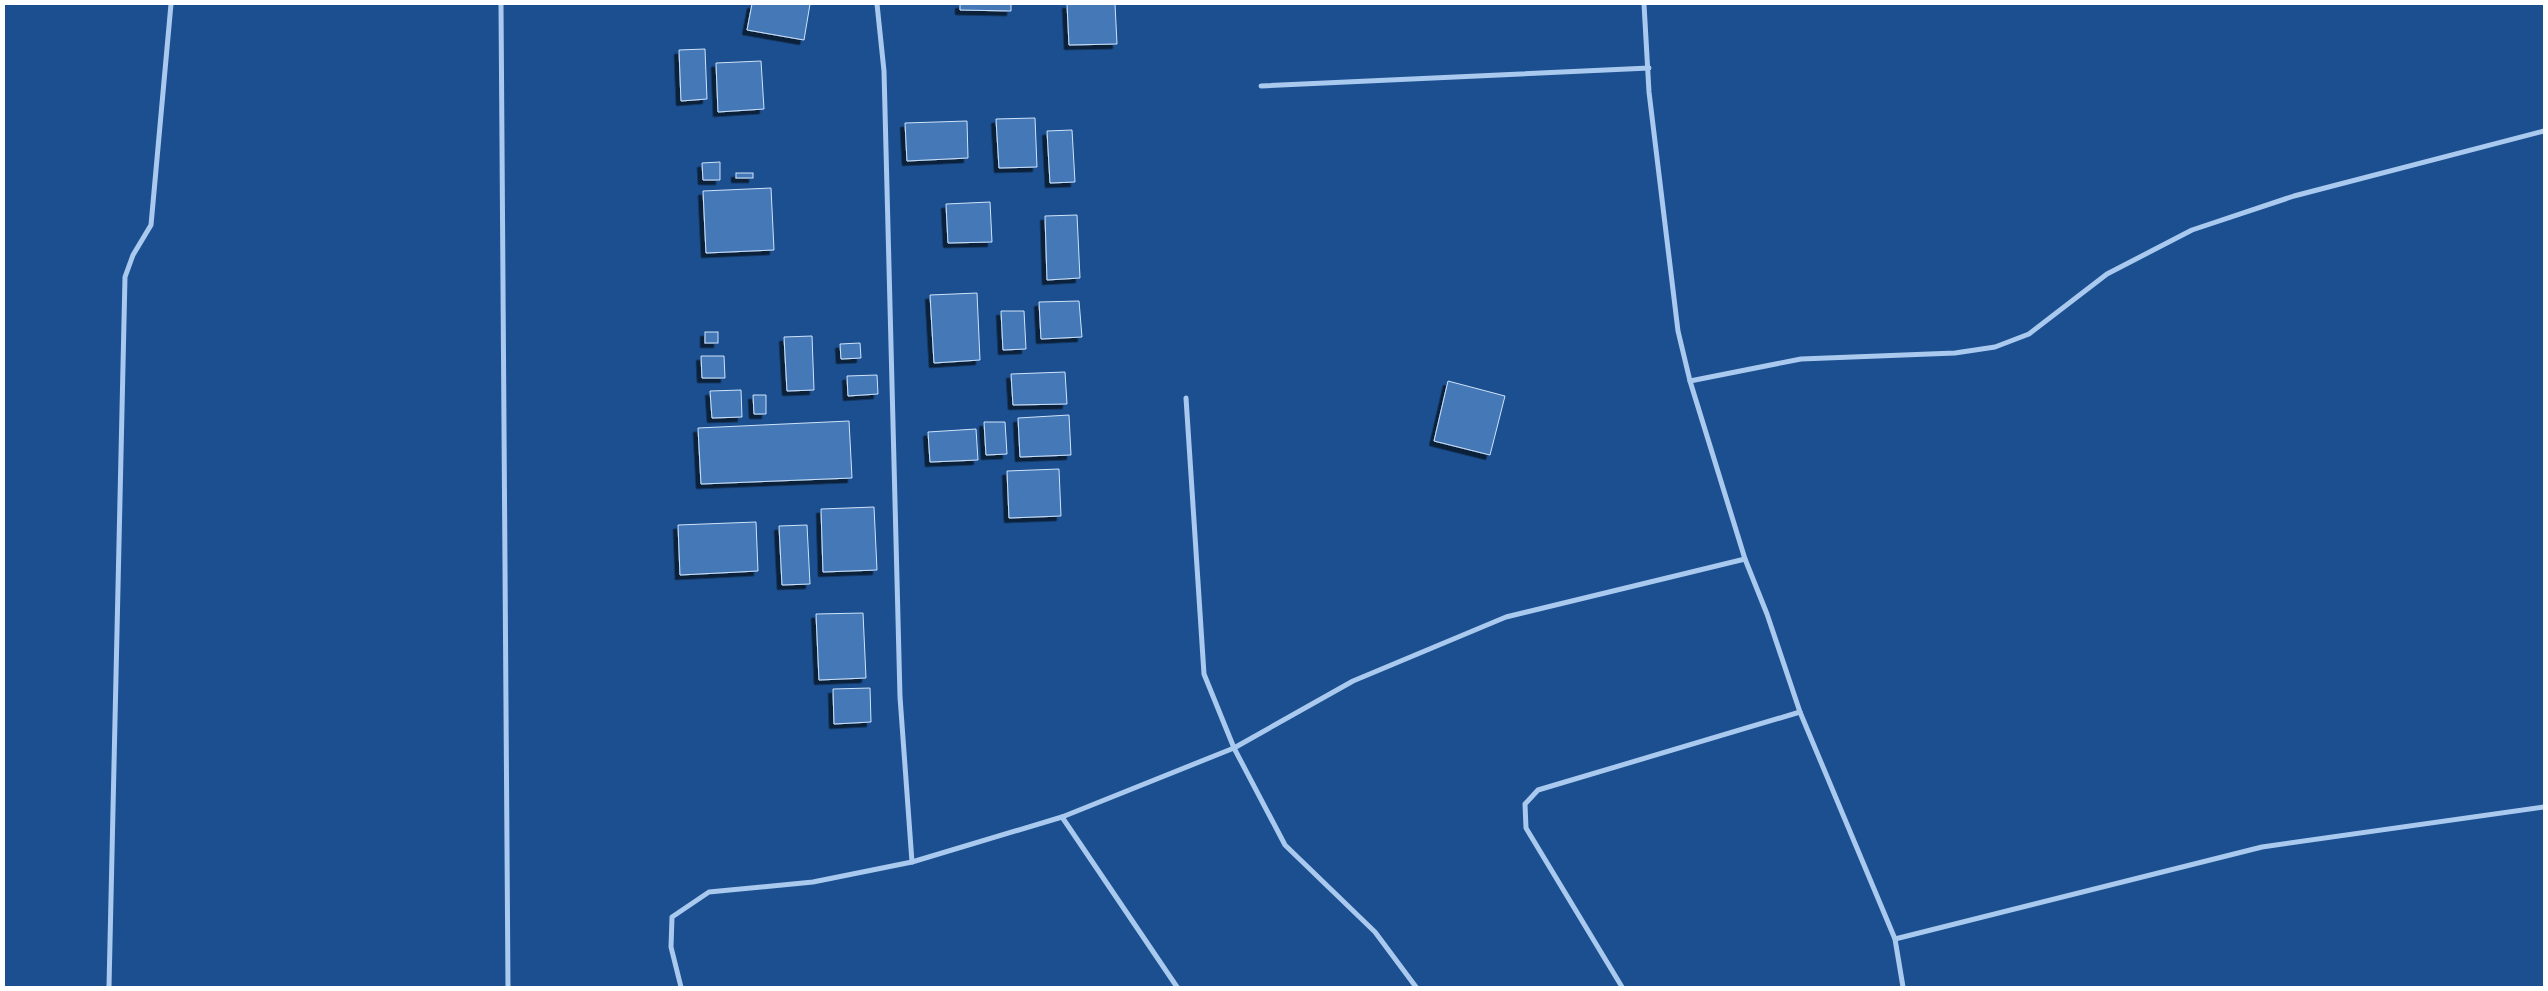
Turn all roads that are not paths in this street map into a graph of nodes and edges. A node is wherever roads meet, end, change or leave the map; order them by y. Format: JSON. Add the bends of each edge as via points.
{"nodes":[{"id":1,"x":171,"y":4,"type":"edge"},
{"id":2,"x":501,"y":4,"type":"edge"},
{"id":3,"x":877,"y":4,"type":"edge"},
{"id":4,"x":1644,"y":4,"type":"edge"},
{"id":5,"x":1649,"y":68,"type":"junction"},
{"id":6,"x":1262,"y":86,"type":"dead end"},
{"id":7,"x":2544,"y":131,"type":"edge"},
{"id":8,"x":1690,"y":381,"type":"junction"},
{"id":9,"x":1186,"y":398,"type":"dead end"},
{"id":10,"x":1744,"y":559,"type":"junction"},
{"id":11,"x":1800,"y":712,"type":"junction"},
{"id":12,"x":1234,"y":748,"type":"junction"},
{"id":13,"x":2544,"y":807,"type":"edge"},
{"id":14,"x":1062,"y":817,"type":"junction"},
{"id":15,"x":912,"y":862,"type":"junction"},
{"id":16,"x":1895,"y":939,"type":"junction"},
{"id":17,"x":109,"y":987,"type":"edge"},
{"id":18,"x":508,"y":987,"type":"edge"},
{"id":19,"x":681,"y":987,"type":"edge"},
{"id":20,"x":1177,"y":987,"type":"edge"},
{"id":21,"x":1416,"y":987,"type":"edge"},
{"id":22,"x":1622,"y":987,"type":"edge"},
{"id":23,"x":1903,"y":987,"type":"edge"}],
"edges":[{"from":1,"to":17,"type":"street","via":[[151,225],[125,277]]},
{"from":2,"to":18,"type":"street"},
{"from":3,"to":15,"type":"street","via":[[884,71],[900,697]]},
{"from":4,"to":5,"type":"street"},
{"from":5,"to":6,"type":"street"},
{"from":5,"to":8,"type":"street","via":[[1649,92],[1678,331]]},
{"from":7,"to":8,"type":"street","via":[[2294,196],[2192,230],[2107,274],[2029,334],[1995,348],[1955,353],[1801,359]]},
{"from":8,"to":10,"type":"street"},
{"from":9,"to":12,"type":"street","via":[[1204,674]]},
{"from":10,"to":11,"type":"street","via":[[1767,614]]},
{"from":10,"to":12,"type":"street","via":[[1506,617],[1353,681]]},
{"from":11,"to":16,"type":"street"},
{"from":11,"to":22,"type":"street","via":[[1538,790],[1525,804],[1526,828]]},
{"from":12,"to":14,"type":"street"},
{"from":12,"to":21,"type":"street","via":[[1285,845],[1375,932]]},
{"from":13,"to":16,"type":"street","via":[[2262,847]]},
{"from":14,"to":15,"type":"street"},
{"from":14,"to":20,"type":"street"},
{"from":15,"to":19,"type":"street","via":[[813,882],[709,892],[672,917],[671,947]]},
{"from":16,"to":23,"type":"street"}]}
